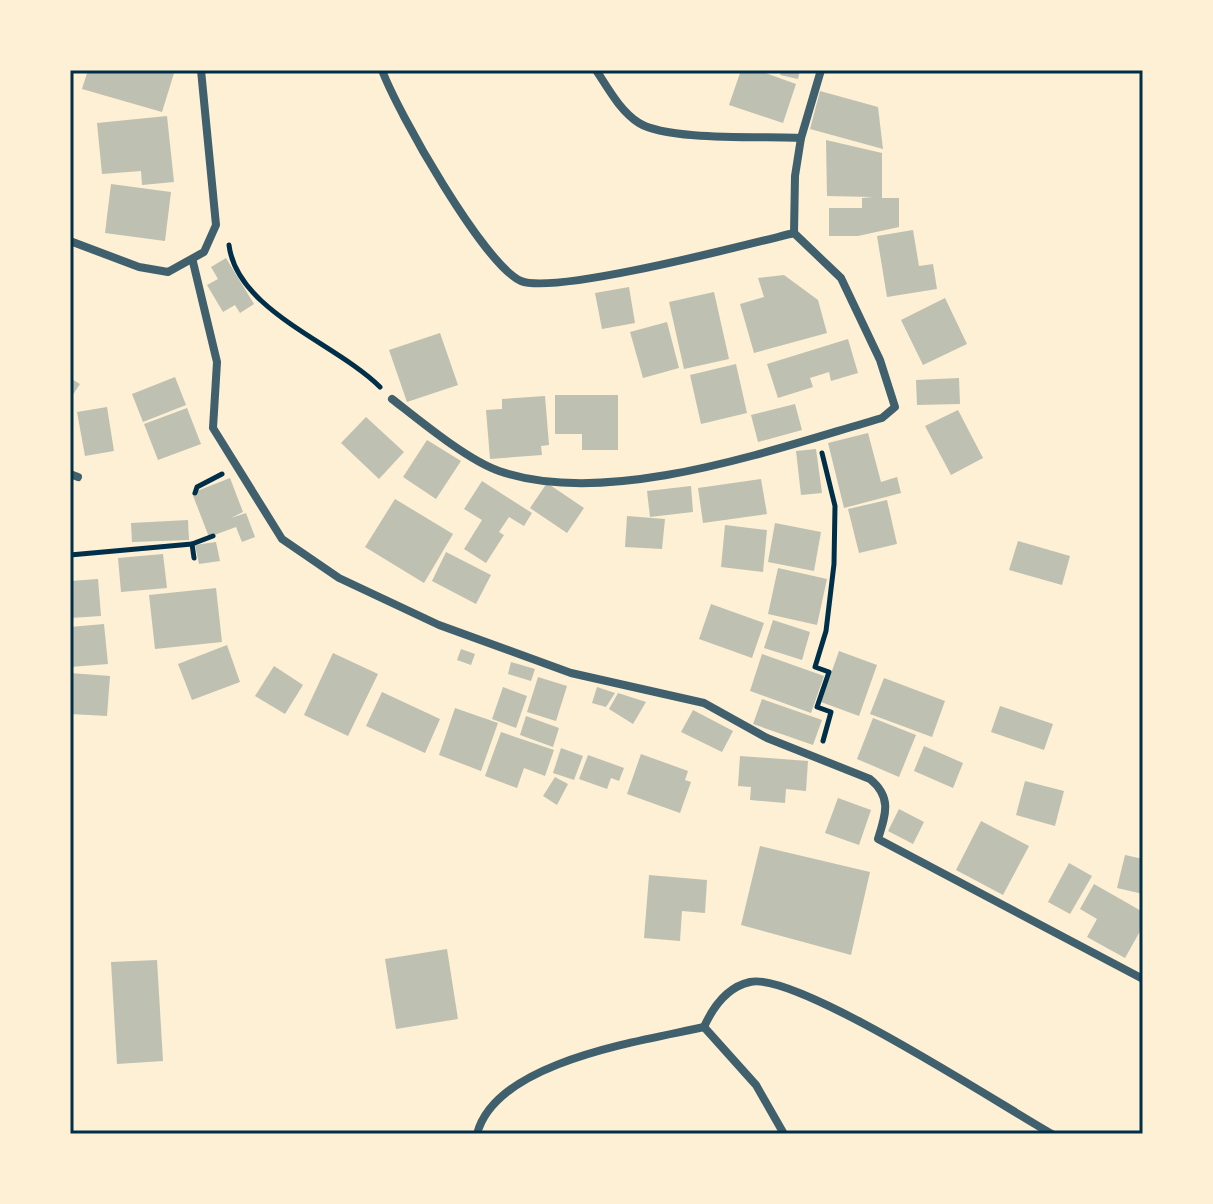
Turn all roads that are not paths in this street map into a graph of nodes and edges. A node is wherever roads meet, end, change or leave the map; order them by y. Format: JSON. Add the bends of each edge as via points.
{"nodes":[{"id":1,"x":201,"y":70,"type":"edge"},
{"id":2,"x":382,"y":70,"type":"edge"},
{"id":3,"x":596,"y":70,"type":"edge"},
{"id":4,"x":821,"y":70,"type":"edge"},
{"id":5,"x":801,"y":138,"type":"junction"},
{"id":6,"x":794,"y":233,"type":"junction"},
{"id":7,"x":70,"y":241,"type":"edge"},
{"id":8,"x":193,"y":262,"type":"junction"},
{"id":9,"x":392,"y":399,"type":"road end"},
{"id":10,"x":1143,"y":979,"type":"edge"},
{"id":11,"x":704,"y":1027,"type":"junction"},
{"id":12,"x":477,"y":1134,"type":"edge"},
{"id":13,"x":784,"y":1134,"type":"edge"},
{"id":14,"x":1052,"y":1134,"type":"edge"}],
"edges":[{"from":1,"to":8,"type":"street","via":[[216,225],[204,252]]},
{"from":2,"to":6,"type":"street","via":[[451,196],[500,264],[524,282],[556,283],[682,261]]},
{"from":3,"to":5,"type":"street","via":[[618,103],[640,123],[666,132]]},
{"from":4,"to":5,"type":"street"},
{"from":5,"to":6,"type":"street"},
{"from":6,"to":9,"type":"street","via":[[841,278],[880,360],[895,407],[882,418],[646,480],[527,478],[496,470]]},
{"from":7,"to":8,"type":"street","via":[[168,272]]},
{"from":8,"to":10,"type":"street","via":[[217,362],[213,428],[282,539],[339,578],[439,625],[584,677],[704,703],[767,738],[870,779],[884,790],[887,804],[878,839]]},
{"from":11,"to":12,"type":"street","via":[[585,1055],[530,1077],[500,1099]]},
{"from":11,"to":13,"type":"street","via":[[756,1085]]},
{"from":11,"to":14,"type":"street","via":[[715,1003],[751,981],[787,986],[890,1038]]}]}
